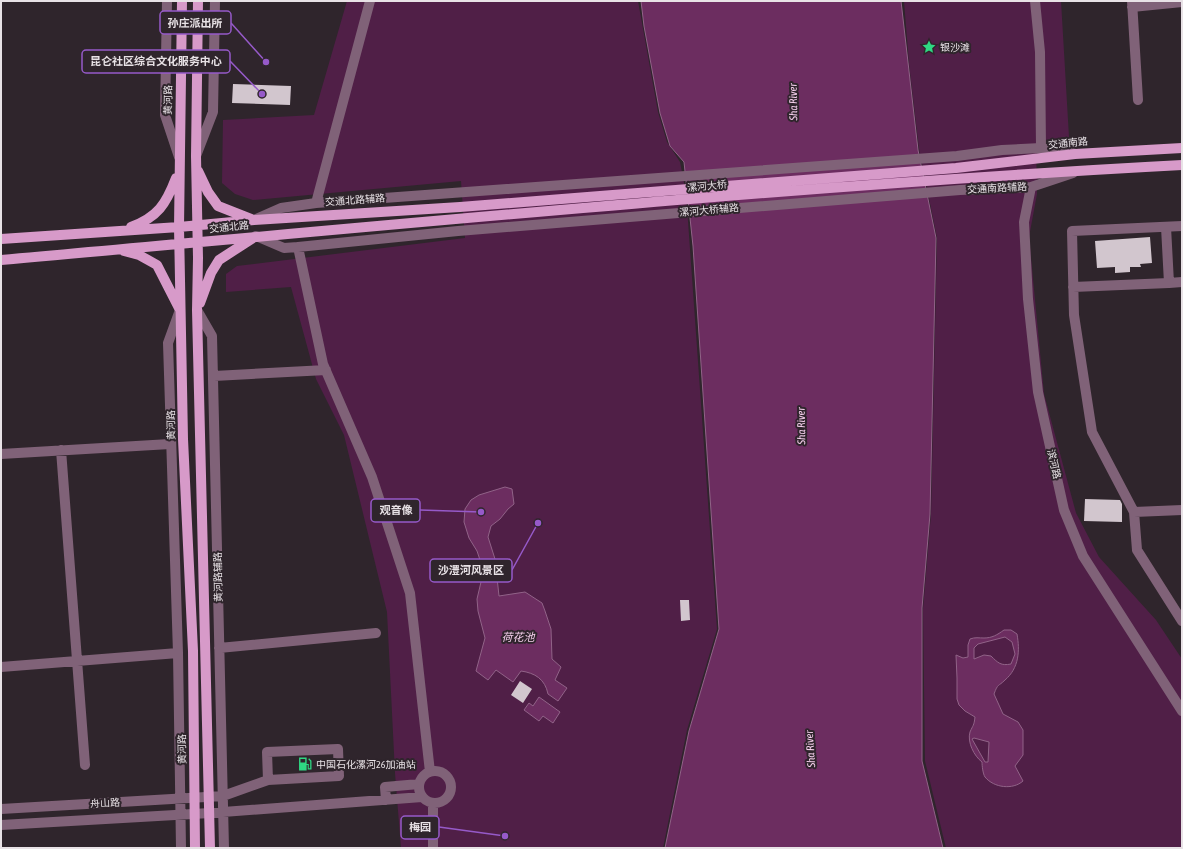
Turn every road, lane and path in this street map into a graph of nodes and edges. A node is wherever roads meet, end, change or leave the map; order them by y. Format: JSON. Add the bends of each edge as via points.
{"nodes":[{"id":1,"x":167,"y":1,"type":"edge"},
{"id":2,"x":182,"y":1,"type":"edge"},
{"id":3,"x":198,"y":1,"type":"edge"},
{"id":4,"x":215,"y":1,"type":"edge"},
{"id":5,"x":370,"y":1,"type":"edge"},
{"id":6,"x":1035,"y":1,"type":"edge"},
{"id":7,"x":1166,"y":2,"type":"edge"},
{"id":8,"x":1182,"y":2,"type":"edge"},
{"id":9,"x":1132,"y":4,"type":"edge"},
{"id":10,"x":1138,"y":100,"type":"dead end"},
{"id":11,"x":1041,"y":148,"type":"junction"},
{"id":12,"x":1182,"y":148,"type":"edge"},
{"id":13,"x":1075,"y":154,"type":"junction"},
{"id":14,"x":196,"y":156,"type":"junction"},
{"id":15,"x":179,"y":157,"type":"junction"},
{"id":16,"x":1182,"y":165,"type":"edge"},
{"id":17,"x":196,"y":168,"type":"junction"},
{"id":18,"x":1081,"y":170,"type":"junction"},
{"id":19,"x":179,"y":171,"type":"junction"},
{"id":20,"x":957,"y":173,"type":"junction"},
{"id":21,"x":1031,"y":187,"type":"junction"},
{"id":22,"x":960,"y":190,"type":"joint"},
{"id":23,"x":316,"y":203,"type":"junction"},
{"id":24,"x":460,"y":207,"type":"joint"},
{"id":25,"x":460,"y":218,"type":"joint"},
{"id":26,"x":254,"y":220,"type":"junction"},
{"id":27,"x":198,"y":225,"type":"junction"},
{"id":28,"x":1166,"y":226,"type":"junction"},
{"id":29,"x":1182,"y":226,"type":"edge"},
{"id":30,"x":179,"y":227,"type":"junction"},
{"id":31,"x":120,"y":231,"type":"junction"},
{"id":32,"x":256,"y":236,"type":"junction"},
{"id":33,"x":1,"y":239,"type":"edge"},
{"id":34,"x":198,"y":243,"type":"junction"},
{"id":35,"x":179,"y":244,"type":"junction"},
{"id":36,"x":298,"y":247,"type":"junction"},
{"id":37,"x":118,"y":249,"type":"junction"},
{"id":38,"x":1,"y":260,"type":"edge"},
{"id":39,"x":1182,"y":282,"type":"edge"},
{"id":40,"x":1168,"y":283,"type":"junction"},
{"id":41,"x":1073,"y":287,"type":"junction"},
{"id":42,"x":180,"y":310,"type":"junction"},
{"id":43,"x":197,"y":310,"type":"junction"},
{"id":44,"x":326,"y":370,"type":"junction"},
{"id":45,"x":214,"y":376,"type":"junction"},
{"id":46,"x":170,"y":444,"type":"junction"},
{"id":47,"x":61,"y":450,"type":"junction"},
{"id":48,"x":1,"y":454,"type":"edge"},
{"id":49,"x":1182,"y":510,"type":"edge"},
{"id":50,"x":1134,"y":512,"type":"junction"},
{"id":51,"x":1182,"y":621,"type":"edge"},
{"id":52,"x":376,"y":633,"type":"dead end"},
{"id":53,"x":219,"y":648,"type":"junction"},
{"id":54,"x":178,"y":653,"type":"junction"},
{"id":55,"x":77,"y":661,"type":"junction"},
{"id":56,"x":1,"y":667,"type":"edge"},
{"id":57,"x":1182,"y":711,"type":"edge"},
{"id":58,"x":85,"y":765,"type":"dead end"},
{"id":59,"x":430,"y":772,"type":"junction"},
{"id":60,"x":268,"y":780,"type":"junction"},
{"id":61,"x":419,"y":784,"type":"junction"},
{"id":62,"x":223,"y":796,"type":"junction"},
{"id":63,"x":422,"y":797,"type":"junction"},
{"id":64,"x":195,"y":798,"type":"junction"},
{"id":65,"x":210,"y":798,"type":"junction"},
{"id":66,"x":181,"y":799,"type":"junction"},
{"id":67,"x":386,"y":800,"type":"junction"},
{"id":68,"x":433,"y":803,"type":"junction"},
{"id":69,"x":1,"y":809,"type":"edge"},
{"id":70,"x":224,"y":812,"type":"junction"},
{"id":71,"x":210,"y":813,"type":"junction"},
{"id":72,"x":195,"y":814,"type":"junction"},
{"id":73,"x":181,"y":815,"type":"junction"},
{"id":74,"x":1,"y":825,"type":"edge"},
{"id":75,"x":181,"y":848,"type":"edge"},
{"id":76,"x":195,"y":848,"type":"edge"},
{"id":77,"x":210,"y":848,"type":"edge"},
{"id":78,"x":224,"y":848,"type":"edge"},
{"id":79,"x":433,"y":848,"type":"edge"}],
"edges":[{"from":1,"to":15,"type":"street","via":[[165,115]]},
{"from":2,"to":15,"type":"main road","name":"黄河路"},
{"from":3,"to":14,"type":"main road"},
{"from":4,"to":14,"type":"street","via":[[213,112]]},
{"from":5,"to":23,"type":"street"},
{"from":6,"to":11,"type":"street","via":[[1040,52]]},
{"from":7,"to":8,"type":"street"},
{"from":7,"to":9,"type":"street"},
{"from":9,"to":10,"type":"street"},
{"from":11,"to":13,"type":"street"},
{"from":11,"to":23,"type":"street","name":"交通北路辅路"},
{"from":12,"to":13,"type":"main road","name":"交通南路"},
{"from":13,"to":20,"type":"main road","name":"交通南路"},
{"from":14,"to":17,"type":"main road"},
{"from":15,"to":19,"type":"main road","name":"黄河路"},
{"from":16,"to":18,"type":"main road"},
{"from":17,"to":26,"type":"main road","via":[[218,206]]},
{"from":17,"to":27,"type":"main road"},
{"from":18,"to":20,"type":"main road"},
{"from":18,"to":21,"type":"street","name":"交通南路辅路"},
{"from":19,"to":30,"type":"main road","name":"黄河路"},
{"from":19,"to":31,"type":"main road","via":[[169,197],[157,213]]},
{"from":20,"to":24,"type":"main road","name":"漯河大桥"},
{"from":20,"to":25,"type":"main road","name":"漯河大桥"},
{"from":21,"to":22,"type":"street","name":"交通南路辅路"},
{"from":21,"to":57,"type":"street","name":"滨河路","via":[[1024,222],[1029,306],[1038,392],[1064,510],[1083,556]]},
{"from":22,"to":36,"type":"street","name":"漯河大桥辅路","via":[[458,231]]},
{"from":23,"to":26,"type":"street","name":"交通北路辅路","via":[[281,208]]},
{"from":24,"to":26,"type":"main road","name":"交通北路"},
{"from":25,"to":32,"type":"main road","name":"交通北路"},
{"from":26,"to":27,"type":"main road","name":"交通北路"},
{"from":27,"to":30,"type":"main road","name":"交通北路"},
{"from":27,"to":34,"type":"main road"},
{"from":28,"to":29,"type":"street"},
{"from":28,"to":40,"type":"street"},
{"from":28,"to":41,"type":"street","via":[[1072,230]]},
{"from":30,"to":31,"type":"main road","name":"交通北路"},
{"from":30,"to":35,"type":"main road","name":"黄河路"},
{"from":31,"to":33,"type":"main road","name":"交通北路"},
{"from":32,"to":34,"type":"main road","name":"交通北路"},
{"from":32,"to":36,"type":"street","via":[[284,248]]},
{"from":32,"to":43,"type":"main road","via":[[219,260],[211,273]]},
{"from":34,"to":35,"type":"main road","name":"交通北路"},
{"from":34,"to":43,"type":"main road"},
{"from":35,"to":37,"type":"main road","name":"交通北路"},
{"from":35,"to":42,"type":"main road","name":"黄河路"},
{"from":36,"to":44,"type":"street"},
{"from":37,"to":38,"type":"main road","name":"交通北路"},
{"from":37,"to":42,"type":"main road","via":[[139,255],[157,266]]},
{"from":39,"to":40,"type":"street"},
{"from":40,"to":41,"type":"street"},
{"from":41,"to":50,"type":"street","via":[[1074,315],[1092,432]]},
{"from":42,"to":46,"type":"street","via":[[168,343]]},
{"from":42,"to":64,"type":"main road","name":"黄河路"},
{"from":43,"to":45,"type":"street","name":"黄河路辅路","via":[[212,336]]},
{"from":43,"to":65,"type":"main road"},
{"from":44,"to":45,"type":"street"},
{"from":44,"to":59,"type":"street","via":[[372,477],[410,593]]},
{"from":45,"to":53,"type":"street","name":"黄河路辅路"},
{"from":46,"to":47,"type":"street"},
{"from":46,"to":54,"type":"street"},
{"from":47,"to":48,"type":"street"},
{"from":47,"to":55,"type":"street"},
{"from":49,"to":50,"type":"street"},
{"from":50,"to":51,"type":"street","via":[[1137,550]]},
{"from":52,"to":53,"type":"street"},
{"from":53,"to":62,"type":"street","name":"黄河路辅路"},
{"from":54,"to":55,"type":"street"},
{"from":54,"to":66,"type":"street"},
{"from":55,"to":56,"type":"street"},
{"from":55,"to":58,"type":"street"},
{"from":59,"to":61,"type":"street","via":[[422,777]]},
{"from":59,"to":68,"type":"street","via":[[440,771],[451,783],[447,798]]},
{"from":60,"to":60,"type":"street","name":"舟山路","via":[[339,776],[338,749],[267,752]]},
{"from":60,"to":62,"type":"street","name":"舟山路"},
{"from":61,"to":63,"type":"street"},
{"from":61,"to":67,"type":"street","via":[[385,787]]},
{"from":62,"to":65,"type":"street","name":"舟山路"},
{"from":62,"to":70,"type":"street","name":"黄河路辅路"},
{"from":63,"to":67,"type":"street","name":"舟山路"},
{"from":63,"to":68,"type":"street"},
{"from":64,"to":65,"type":"street","name":"舟山路"},
{"from":64,"to":66,"type":"street","name":"舟山路"},
{"from":64,"to":72,"type":"main road","name":"黄河路"},
{"from":65,"to":71,"type":"main road"},
{"from":66,"to":69,"type":"street","name":"舟山路"},
{"from":66,"to":73,"type":"street"},
{"from":67,"to":70,"type":"street","name":"舟山路"},
{"from":68,"to":79,"type":"street"},
{"from":70,"to":71,"type":"street","name":"舟山路"},
{"from":70,"to":78,"type":"street","name":"黄河路辅路"},
{"from":71,"to":72,"type":"street","name":"舟山路"},
{"from":71,"to":77,"type":"main road"},
{"from":72,"to":73,"type":"street","name":"舟山路"},
{"from":72,"to":76,"type":"main road","name":"黄河路"},
{"from":73,"to":74,"type":"street","name":"舟山路"},
{"from":73,"to":75,"type":"street"}]}
